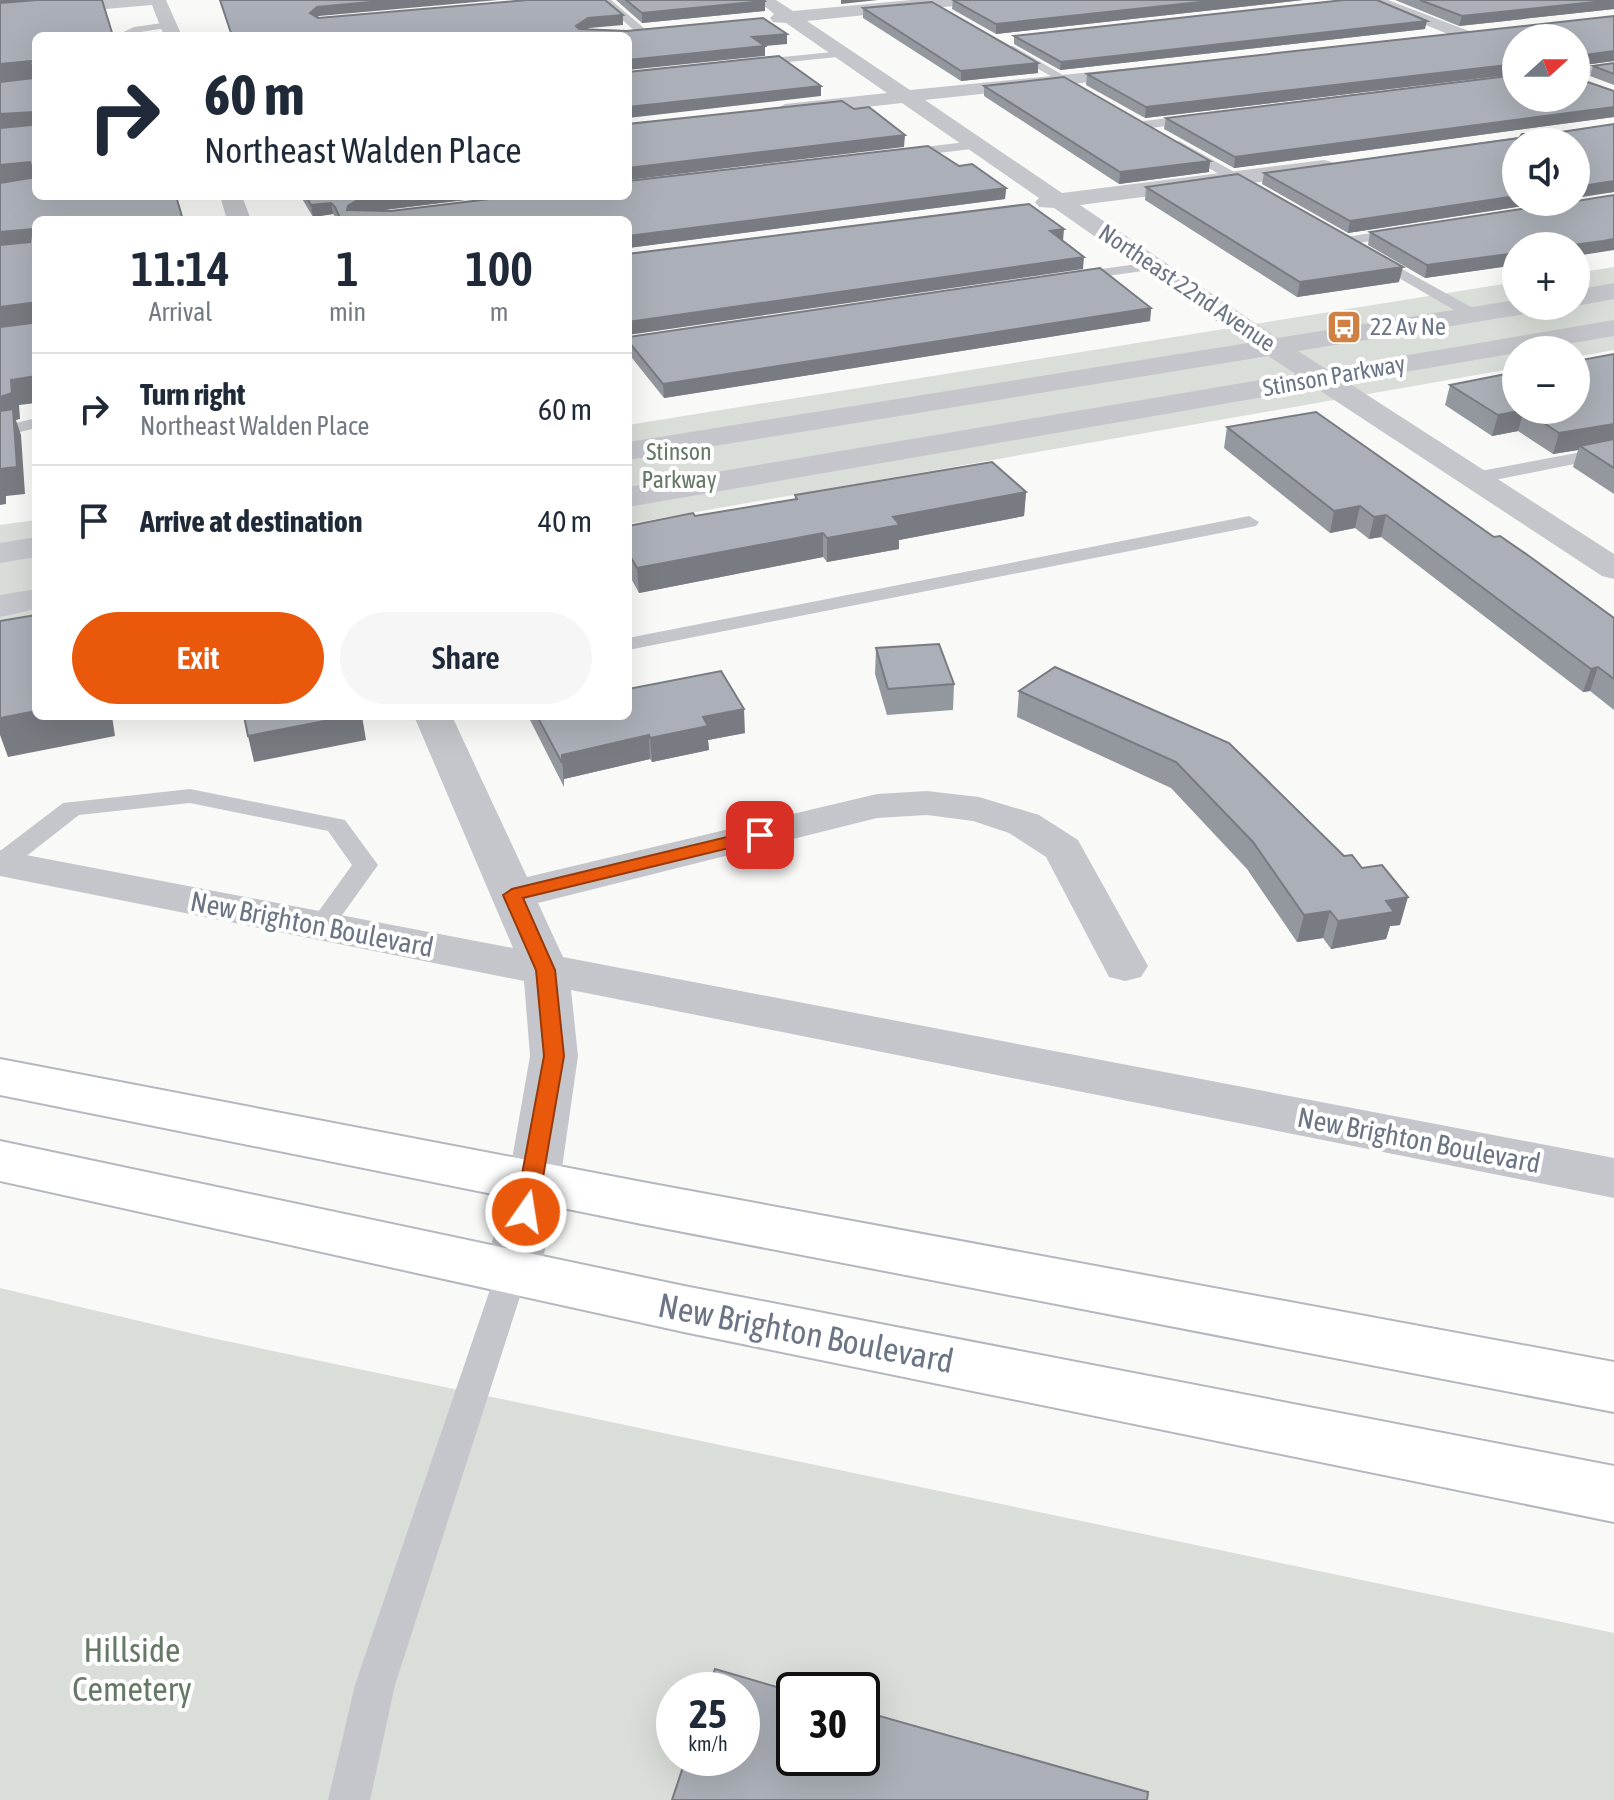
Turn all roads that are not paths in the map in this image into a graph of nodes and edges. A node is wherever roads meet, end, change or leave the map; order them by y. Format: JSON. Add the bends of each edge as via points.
{"nodes":[{"id":1,"x":156,"y":0,"type":"edge"},
{"id":2,"x":605,"y":0,"type":"edge"},
{"id":3,"x":964,"y":0,"type":"edge"},
{"id":4,"x":1373,"y":0,"type":"edge"},
{"id":5,"x":926,"y":2,"type":"edge"},
{"id":6,"x":759,"y":10,"type":"edge"},
{"id":7,"x":0,"y":13,"type":"edge"},
{"id":8,"x":949,"y":14,"type":"edge"},
{"id":9,"x":790,"y":16,"type":"junction"},
{"id":10,"x":171,"y":30,"type":"edge"},
{"id":11,"x":649,"y":30,"type":"joint"},
{"id":12,"x":1502,"y":30,"type":"edge"},
{"id":13,"x":130,"y":32,"type":"edge"},
{"id":14,"x":626,"y":32,"type":"edge"},
{"id":15,"x":1459,"y":34,"type":"junction"},
{"id":16,"x":1009,"y":38,"type":"edge"},
{"id":17,"x":1426,"y":38,"type":"edge"},
{"id":18,"x":1502,"y":51,"type":"edge"},
{"id":19,"x":843,"y":54,"type":"junction"},
{"id":20,"x":739,"y":65,"type":"edge"},
{"id":21,"x":1614,"y":67,"type":"edge"},
{"id":22,"x":1159,"y":69,"type":"edge"},
{"id":23,"x":1590,"y":70,"type":"edge"},
{"id":24,"x":1065,"y":79,"type":"junction"},
{"id":25,"x":1590,"y":86,"type":"edge"},
{"id":26,"x":1601,"y":90,"type":"edge"},
{"id":27,"x":906,"y":97,"type":"junction"},
{"id":28,"x":1097,"y":98,"type":"edge"},
{"id":29,"x":768,"y":112,"type":"edge"},
{"id":30,"x":1222,"y":116,"type":"edge"},
{"id":31,"x":975,"y":145,"type":"junction"},
{"id":32,"x":889,"y":155,"type":"edge"},
{"id":33,"x":1347,"y":164,"type":"edge"},
{"id":34,"x":1237,"y":179,"type":"junction"},
{"id":35,"x":1263,"y":194,"type":"edge"},
{"id":36,"x":1061,"y":201,"type":"junction"},
{"id":37,"x":1026,"y":205,"type":"edge"},
{"id":38,"x":1420,"y":229,"type":"edge"},
{"id":39,"x":1331,"y":233,"type":"edge"},
{"id":40,"x":1345,"y":241,"type":"junction"},
{"id":41,"x":1152,"y":266,"type":"junction"},
{"id":42,"x":1061,"y":279,"type":"edge"},
{"id":43,"x":1614,"y":291,"type":"edge"},
{"id":44,"x":1590,"y":295,"type":"edge"},
{"id":45,"x":1502,"y":310,"type":"edge"},
{"id":46,"x":1474,"y":315,"type":"junction"},
{"id":47,"x":1614,"y":328,"type":"edge"},
{"id":48,"x":1272,"y":347,"type":"junction"},
{"id":49,"x":1319,"y":378,"type":"junction"},
{"id":50,"x":32,"y":424,"type":"edge"},
{"id":51,"x":0,"y":432,"type":"edge"},
{"id":52,"x":632,"y":450,"type":"edge"},
{"id":53,"x":1614,"y":451,"type":"edge"},
{"id":54,"x":1475,"y":478,"type":"junction"},
{"id":55,"x":632,"y":496,"type":"edge"},
{"id":56,"x":1249,"y":522,"type":"dead end"},
{"id":57,"x":32,"y":548,"type":"edge"},
{"id":58,"x":0,"y":553,"type":"edge"},
{"id":59,"x":1614,"y":569,"type":"edge"},
{"id":60,"x":32,"y":600,"type":"edge"},
{"id":61,"x":0,"y":606,"type":"edge"},
{"id":62,"x":632,"y":643,"type":"edge"},
{"id":63,"x":435,"y":720,"type":"edge"},
{"id":64,"x":1,"y":863,"type":"edge"},
{"id":65,"x":512,"y":895,"type":"junction"},
{"id":66,"x":321,"y":926,"type":"junction"},
{"id":67,"x":1125,"y":966,"type":"dead end"},
{"id":68,"x":546,"y":970,"type":"junction"},
{"id":69,"x":0,"y":1077,"type":"edge"},
{"id":70,"x":0,"y":1161,"type":"edge"},
{"id":71,"x":1614,"y":1178,"type":"edge"},
{"id":72,"x":534,"y":1182,"type":"junction"},
{"id":73,"x":512,"y":1272,"type":"junction"},
{"id":74,"x":1614,"y":1387,"type":"edge"},
{"id":75,"x":1614,"y":1494,"type":"edge"},
{"id":76,"x":349,"y":1800,"type":"edge"}],
"edges":[{"from":1,"to":7,"type":"street"},
{"from":1,"to":10,"type":"street"},
{"from":2,"to":11,"type":"lane"},
{"from":3,"to":5,"type":"street"},
{"from":4,"to":15,"type":"street"},
{"from":5,"to":8,"type":"lane"},
{"from":5,"to":9,"type":"street"},
{"from":6,"to":9,"type":"street","name":"Northeast 22nd Avenue"},
{"from":9,"to":19,"type":"street","name":"Northeast 22nd Avenue"},
{"from":10,"to":13,"type":"lane"},
{"from":11,"to":14,"type":"street"},
{"from":12,"to":15,"type":"street"},
{"from":15,"to":17,"type":"street"},
{"from":15,"to":18,"type":"street"},
{"from":16,"to":24,"type":"lane","via":[[994,40]]},
{"from":19,"to":20,"type":"lane"},
{"from":19,"to":27,"type":"street","name":"Northeast 22nd Avenue"},
{"from":21,"to":23,"type":"lane"},
{"from":22,"to":24,"type":"street"},
{"from":24,"to":27,"type":"street"},
{"from":24,"to":28,"type":"lane"},
{"from":25,"to":26,"type":"street"},
{"from":27,"to":29,"type":"street"},
{"from":27,"to":31,"type":"street","name":"Northeast 22nd Avenue"},
{"from":30,"to":34,"type":"lane","via":[[1138,122]]},
{"from":31,"to":32,"type":"lane"},
{"from":31,"to":36,"type":"street","name":"Northeast 22nd Avenue"},
{"from":33,"to":34,"type":"street"},
{"from":34,"to":35,"type":"lane"},
{"from":34,"to":36,"type":"street"},
{"from":36,"to":37,"type":"street"},
{"from":36,"to":41,"type":"street","name":"Northeast 22nd Avenue"},
{"from":38,"to":40,"type":"lane"},
{"from":39,"to":40,"type":"lane"},
{"from":40,"to":46,"type":"lane"},
{"from":41,"to":42,"type":"lane"},
{"from":41,"to":48,"type":"street","name":"Northeast 22nd Avenue"},
{"from":43,"to":44,"type":"street"},
{"from":45,"to":46,"type":"street","name":"Stinson Parkway"},
{"from":46,"to":48,"type":"street","name":"Stinson Parkway"},
{"from":47,"to":49,"type":"street","name":"Stinson Parkway"},
{"from":48,"to":49,"type":"street","name":"Northeast 22nd Avenue"},
{"from":48,"to":52,"type":"street","name":"Stinson Parkway"},
{"from":49,"to":54,"type":"street","name":"Northeast 22nd Avenue"},
{"from":49,"to":55,"type":"street","name":"Stinson Parkway"},
{"from":50,"to":51,"type":"lane"},
{"from":53,"to":54,"type":"lane"},
{"from":54,"to":59,"type":"street","name":"Northeast 22nd Avenue"},
{"from":56,"to":62,"type":"lane"},
{"from":57,"to":58,"type":"street"},
{"from":60,"to":61,"type":"street"},
{"from":63,"to":65,"type":"street"},
{"from":64,"to":66,"type":"street","name":"New Brighton Boulevard"},
{"from":64,"to":66,"type":"lane","via":[[72,808],[190,796],[336,825],[365,865]]},
{"from":65,"to":67,"type":"street","via":[[877,806],[927,803],[979,809],[1024,824],[1063,849]]},
{"from":65,"to":68,"type":"street"},
{"from":66,"to":68,"type":"street","name":"New Brighton Boulevard"},
{"from":68,"to":71,"type":"street","name":"New Brighton Boulevard"},
{"from":68,"to":72,"type":"street","via":[[554,1056]]},
{"from":69,"to":72,"type":"main road"},
{"from":70,"to":73,"type":"main road","name":"New Brighton Boulevard"},
{"from":72,"to":73,"type":"street"},
{"from":72,"to":74,"type":"main road"},
{"from":73,"to":75,"type":"main road","name":"New Brighton Boulevard"},
{"from":73,"to":76,"type":"lane","via":[[375,1685]]}]}
